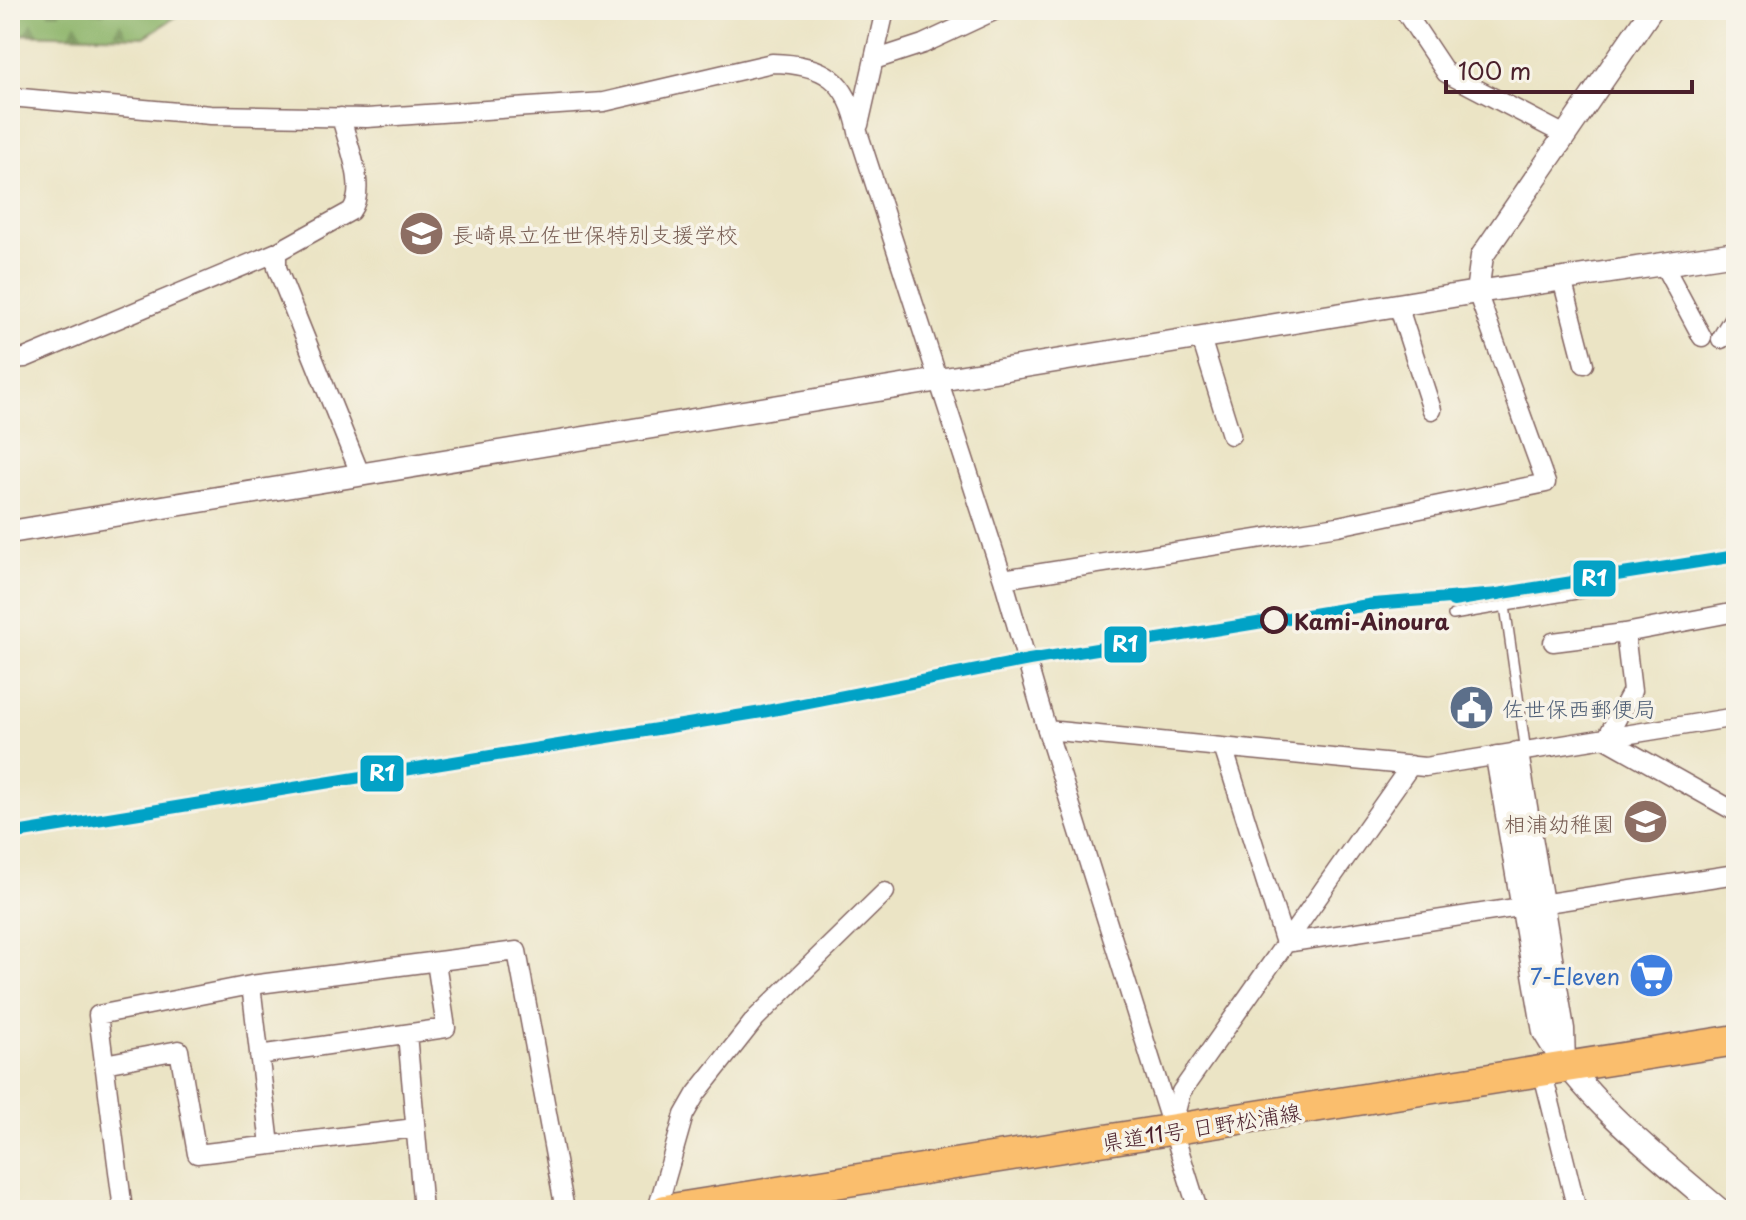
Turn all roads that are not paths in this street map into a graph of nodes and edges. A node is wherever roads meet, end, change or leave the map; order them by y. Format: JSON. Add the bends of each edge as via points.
{"nodes":[{"id":1,"x":885,"y":10,"type":"edge"},
{"id":2,"x":996,"y":10,"type":"edge"},
{"id":3,"x":1404,"y":10,"type":"edge"},
{"id":4,"x":1651,"y":10,"type":"edge"},
{"id":5,"x":874,"y":60,"type":"junction"},
{"id":6,"x":10,"y":97,"type":"edge"},
{"id":7,"x":341,"y":117,"type":"junction"},
{"id":8,"x":858,"y":132,"type":"junction"},
{"id":9,"x":1565,"y":135,"type":"junction"},
{"id":10,"x":277,"y":252,"type":"junction"},
{"id":11,"x":1736,"y":253,"type":"edge"},
{"id":12,"x":1663,"y":264,"type":"junction"},
{"id":13,"x":1562,"y":279,"type":"junction"},
{"id":14,"x":1477,"y":292,"type":"junction"},
{"id":15,"x":1398,"y":305,"type":"junction"},
{"id":16,"x":1736,"y":314,"type":"edge"},
{"id":17,"x":1201,"y":338,"type":"junction"},
{"id":18,"x":10,"y":359,"type":"edge"},
{"id":19,"x":1584,"y":364,"type":"dead end"},
{"id":20,"x":938,"y":382,"type":"junction"},
{"id":21,"x":1432,"y":410,"type":"dead end"},
{"id":22,"x":1231,"y":435,"type":"dead end"},
{"id":23,"x":361,"y":476,"type":"junction"},
{"id":24,"x":10,"y":532,"type":"edge"},
{"id":25,"x":1003,"y":579,"type":"junction"},
{"id":26,"x":1606,"y":589,"type":"dead end"},
{"id":27,"x":1505,"y":606,"type":"junction"},
{"id":28,"x":1736,"y":612,"type":"edge"},
{"id":29,"x":1453,"y":615,"type":"dead end"},
{"id":30,"x":1625,"y":633,"type":"junction"},
{"id":31,"x":1553,"y":642,"type":"dead end"},
{"id":32,"x":1736,"y":717,"type":"edge"},
{"id":33,"x":1047,"y":730,"type":"junction"},
{"id":34,"x":1606,"y":739,"type":"junction"},
{"id":35,"x":1224,"y":750,"type":"junction"},
{"id":36,"x":1513,"y":754,"type":"junction"},
{"id":37,"x":1411,"y":765,"type":"junction"},
{"id":38,"x":1736,"y":812,"type":"edge"},
{"id":39,"x":1736,"y":874,"type":"edge"},
{"id":40,"x":885,"y":892,"type":"dead end"},
{"id":41,"x":1532,"y":906,"type":"junction"},
{"id":42,"x":1285,"y":943,"type":"junction"},
{"id":43,"x":436,"y":962,"type":"junction"},
{"id":44,"x":251,"y":985,"type":"junction"},
{"id":45,"x":407,"y":1034,"type":"junction"},
{"id":46,"x":1736,"y":1040,"type":"edge"},
{"id":47,"x":259,"y":1055,"type":"junction"},
{"id":48,"x":104,"y":1064,"type":"junction"},
{"id":49,"x":1553,"y":1068,"type":"junction"},
{"id":50,"x":415,"y":1128,"type":"junction"},
{"id":51,"x":1171,"y":1131,"type":"junction"},
{"id":52,"x":270,"y":1145,"type":"junction"},
{"id":53,"x":123,"y":1210,"type":"edge"},
{"id":54,"x":423,"y":1210,"type":"edge"},
{"id":55,"x":565,"y":1210,"type":"edge"},
{"id":56,"x":657,"y":1210,"type":"edge"},
{"id":57,"x":665,"y":1210,"type":"edge"},
{"id":58,"x":1198,"y":1210,"type":"edge"},
{"id":59,"x":1577,"y":1210,"type":"edge"},
{"id":60,"x":1720,"y":1210,"type":"edge"}],
"edges":[{"from":1,"to":5,"type":"street"},
{"from":2,"to":5,"type":"street"},
{"from":3,"to":9,"type":"street","via":[[1446,73]]},
{"from":4,"to":9,"type":"street"},
{"from":5,"to":8,"type":"street"},
{"from":6,"to":7,"type":"street","via":[[211,115]]},
{"from":7,"to":8,"type":"street","via":[[604,102],[772,63],[800,63],[827,71],[853,106]]},
{"from":7,"to":10,"type":"street","via":[[357,202],[351,211]]},
{"from":8,"to":20,"type":"street"},
{"from":9,"to":14,"type":"street","via":[[1482,256]]},
{"from":10,"to":18,"type":"street","via":[[25,358]]},
{"from":10,"to":23,"type":"street","via":[[277,268]]},
{"from":11,"to":12,"type":"street"},
{"from":12,"to":13,"type":"street"},
{"from":12,"to":16,"type":"street","via":[[1712,338]]},
{"from":13,"to":14,"type":"street"},
{"from":13,"to":19,"type":"street"},
{"from":14,"to":15,"type":"street"},
{"from":14,"to":25,"type":"street","via":[[1546,483],[1338,526]]},
{"from":15,"to":17,"type":"street"},
{"from":15,"to":21,"type":"street"},
{"from":17,"to":20,"type":"street"},
{"from":17,"to":22,"type":"street"},
{"from":20,"to":23,"type":"street"},
{"from":20,"to":25,"type":"street"},
{"from":23,"to":24,"type":"street"},
{"from":25,"to":33,"type":"street"},
{"from":26,"to":27,"type":"lane"},
{"from":27,"to":29,"type":"lane"},
{"from":27,"to":36,"type":"lane"},
{"from":28,"to":30,"type":"street"},
{"from":30,"to":31,"type":"street"},
{"from":30,"to":34,"type":"street","via":[[1632,691]]},
{"from":32,"to":34,"type":"street"},
{"from":33,"to":35,"type":"street"},
{"from":33,"to":51,"type":"street"},
{"from":34,"to":36,"type":"street"},
{"from":34,"to":38,"type":"street"},
{"from":35,"to":37,"type":"street"},
{"from":35,"to":42,"type":"street"},
{"from":36,"to":37,"type":"street"},
{"from":36,"to":41,"type":"street"},
{"from":37,"to":42,"type":"street"},
{"from":39,"to":41,"type":"street"},
{"from":40,"to":56,"type":"street","via":[[756,1018],[696,1094],[684,1115]]},
{"from":41,"to":42,"type":"street"},
{"from":41,"to":49,"type":"street","via":[[1544,1032]]},
{"from":42,"to":51,"type":"street","via":[[1181,1092]]},
{"from":43,"to":44,"type":"street"},
{"from":43,"to":45,"type":"street","via":[[446,1028]]},
{"from":43,"to":55,"type":"street","via":[[517,951]]},
{"from":44,"to":47,"type":"street"},
{"from":44,"to":48,"type":"street","via":[[98,1015]]},
{"from":45,"to":47,"type":"street"},
{"from":45,"to":50,"type":"street"},
{"from":46,"to":49,"type":"main road","name":"県道11号 日野松浦線"},
{"from":47,"to":52,"type":"street"},
{"from":48,"to":52,"type":"street","via":[[179,1050],[197,1154]]},
{"from":48,"to":53,"type":"street"},
{"from":49,"to":51,"type":"main road","name":"県道11号 日野松浦線"},
{"from":49,"to":59,"type":"street"},
{"from":49,"to":60,"type":"street"},
{"from":50,"to":52,"type":"street"},
{"from":50,"to":54,"type":"street"},
{"from":51,"to":57,"type":"main road","name":"県道11号 日野松浦線"},
{"from":51,"to":58,"type":"street"}]}
